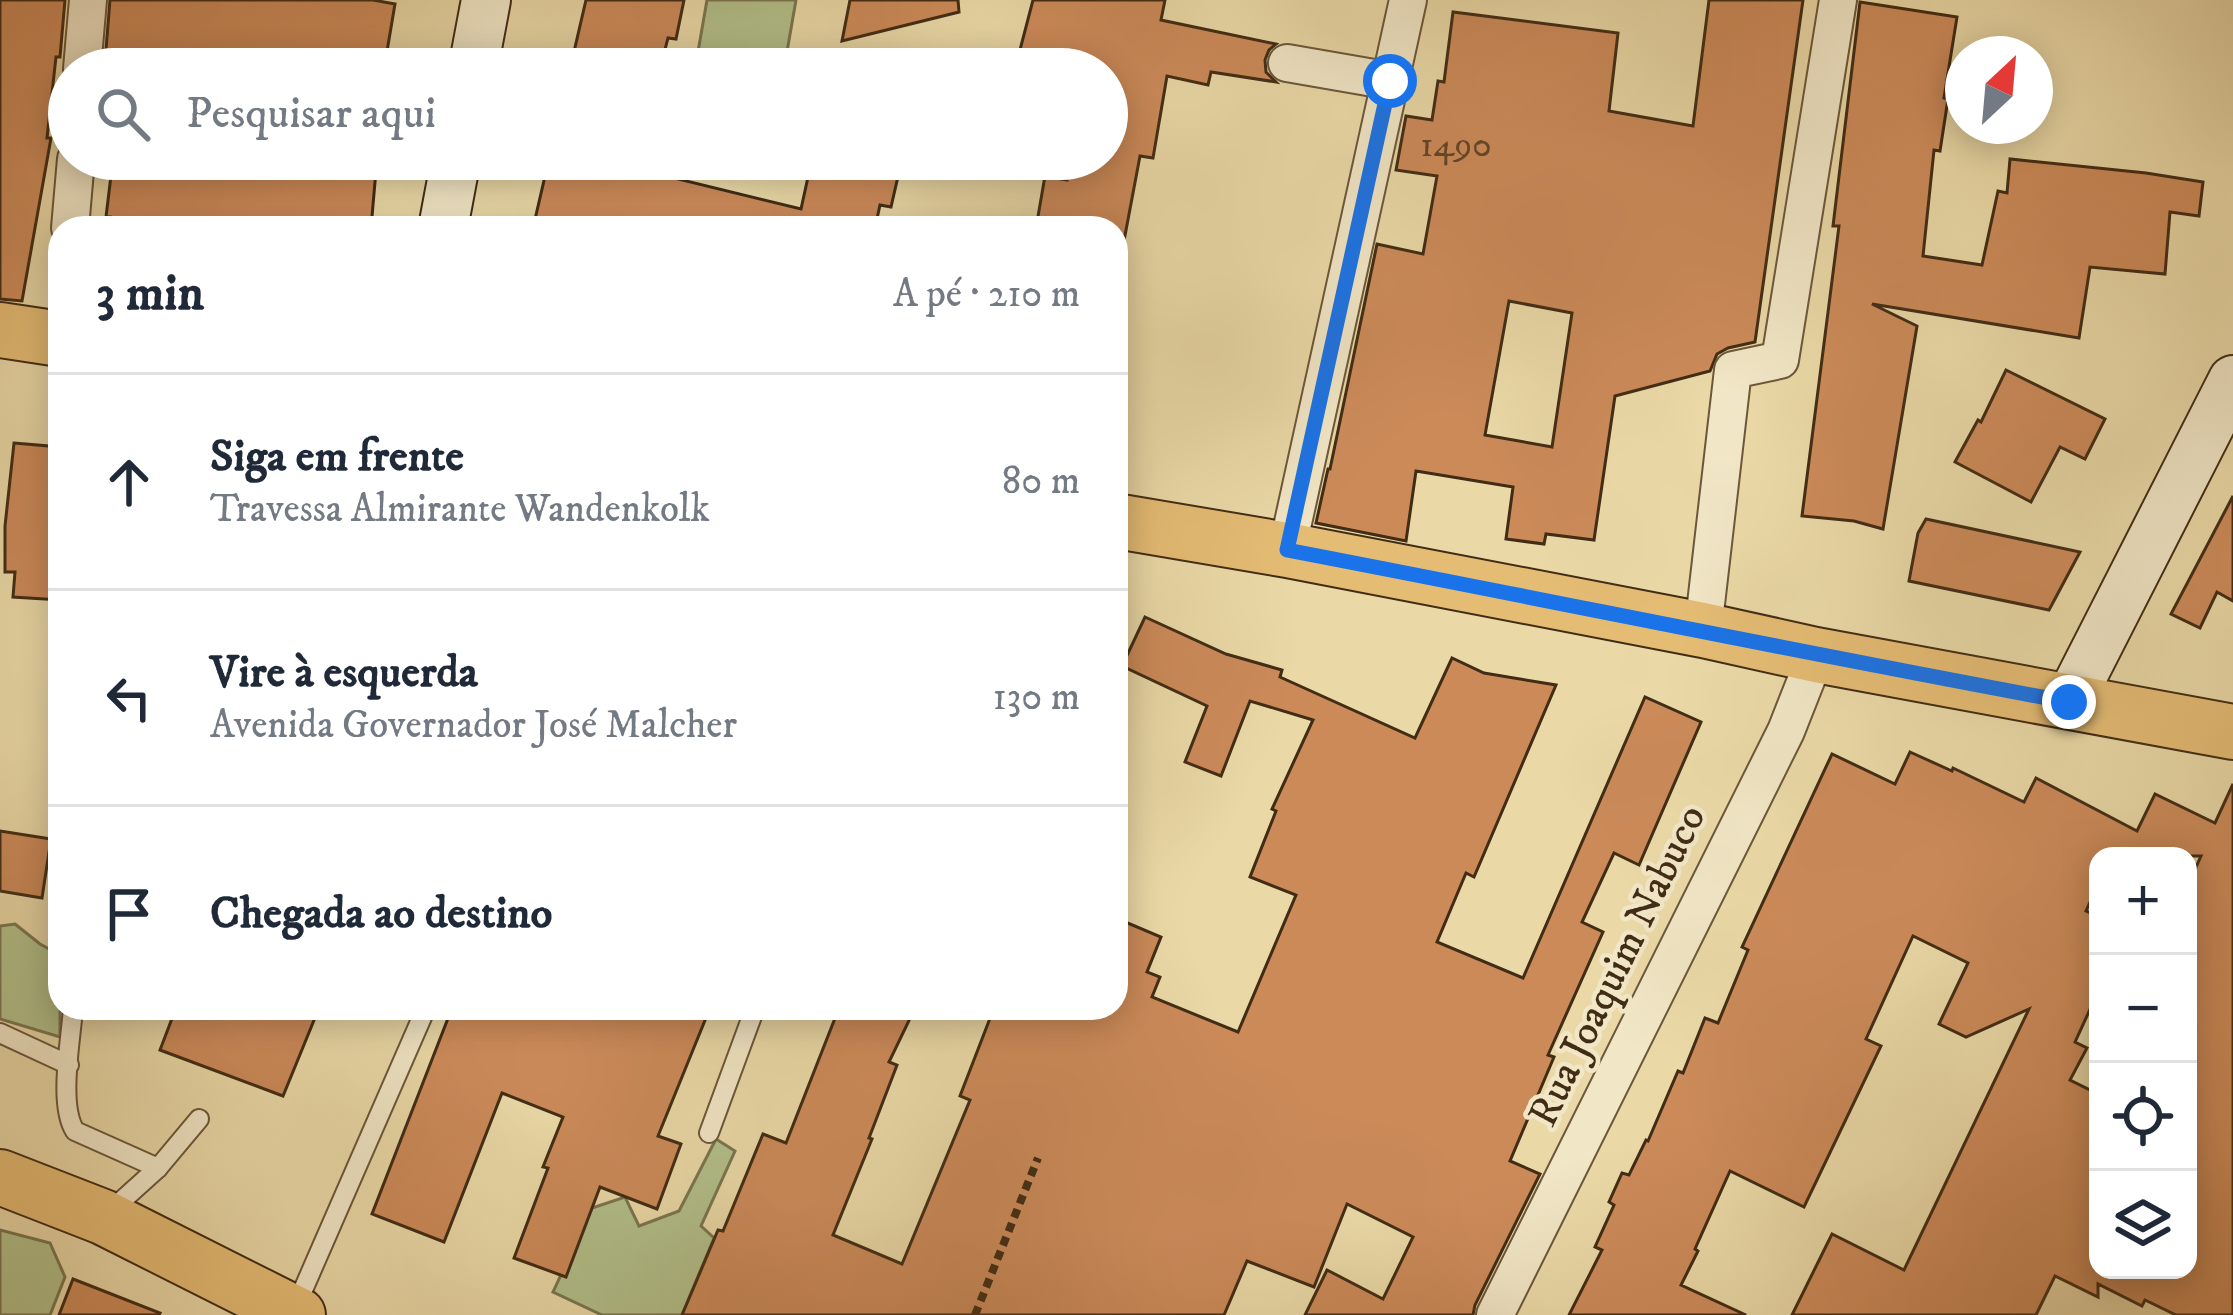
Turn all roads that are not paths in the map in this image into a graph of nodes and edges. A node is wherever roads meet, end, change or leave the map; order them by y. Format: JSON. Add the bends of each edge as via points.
{"nodes":[{"id":1,"x":88,"y":0,"type":"edge"},
{"id":2,"x":486,"y":0,"type":"edge"},
{"id":3,"x":1408,"y":0,"type":"edge"},
{"id":4,"x":1838,"y":0,"type":"edge"},
{"id":5,"x":84,"y":48,"type":"edge"},
{"id":6,"x":477,"y":48,"type":"edge"},
{"id":7,"x":1287,"y":63,"type":"dead end"},
{"id":8,"x":1390,"y":81,"type":"junction"},
{"id":9,"x":74,"y":180,"type":"edge"},
{"id":10,"x":452,"y":180,"type":"edge"},
{"id":11,"x":71,"y":216,"type":"edge"},
{"id":12,"x":445,"y":216,"type":"edge"},
{"id":13,"x":0,"y":330,"type":"edge"},
{"id":14,"x":48,"y":337,"type":"edge"},
{"id":15,"x":2233,"y":380,"type":"edge"},
{"id":16,"x":1128,"y":523,"type":"edge"},
{"id":17,"x":1287,"y":550,"type":"junction"},
{"id":18,"x":1703,"y":630,"type":"junction"},
{"id":19,"x":1816,"y":655,"type":"junction"},
{"id":20,"x":2069,"y":702,"type":"junction"},
{"id":21,"x":2233,"y":732,"type":"edge"},
{"id":22,"x":72,"y":1020,"type":"edge"},
{"id":23,"x":421,"y":1020,"type":"edge"},
{"id":24,"x":750,"y":1020,"type":"edge"},
{"id":25,"x":0,"y":1033,"type":"edge"},
{"id":26,"x":69,"y":1065,"type":"junction"},
{"id":27,"x":199,"y":1119,"type":"dead end"},
{"id":28,"x":709,"y":1133,"type":"dead end"},
{"id":29,"x":158,"y":1168,"type":"junction"},
{"id":30,"x":0,"y":1178,"type":"edge"},
{"id":31,"x":104,"y":1217,"type":"junction"},
{"id":32,"x":295,"y":1314,"type":"edge"},
{"id":33,"x":1495,"y":1315,"type":"edge"}],
"edges":[{"from":1,"to":5,"type":"street"},
{"from":2,"to":6,"type":"street"},
{"from":3,"to":8,"type":"street"},
{"from":4,"to":18,"type":"street","via":[[1780,360],[1733,370]]},
{"from":7,"to":8,"type":"street"},
{"from":8,"to":17,"type":"street"},
{"from":9,"to":11,"type":"street"},
{"from":10,"to":12,"type":"street"},
{"from":13,"to":14,"type":"main road"},
{"from":15,"to":20,"type":"street"},
{"from":16,"to":17,"type":"main road"},
{"from":17,"to":18,"type":"main road"},
{"from":18,"to":19,"type":"main road"},
{"from":19,"to":20,"type":"main road"},
{"from":19,"to":33,"type":"street","name":"Rua Joaquim Nabuco"},
{"from":20,"to":21,"type":"main road"},
{"from":22,"to":26,"type":"lane"},
{"from":23,"to":32,"type":"lane"},
{"from":24,"to":28,"type":"lane"},
{"from":25,"to":26,"type":"lane"},
{"from":26,"to":29,"type":"lane","via":[[68,1121],[75,1131]]},
{"from":27,"to":29,"type":"lane"},
{"from":29,"to":31,"type":"lane"},
{"from":30,"to":31,"type":"main road"},
{"from":31,"to":32,"type":"main road"}]}
